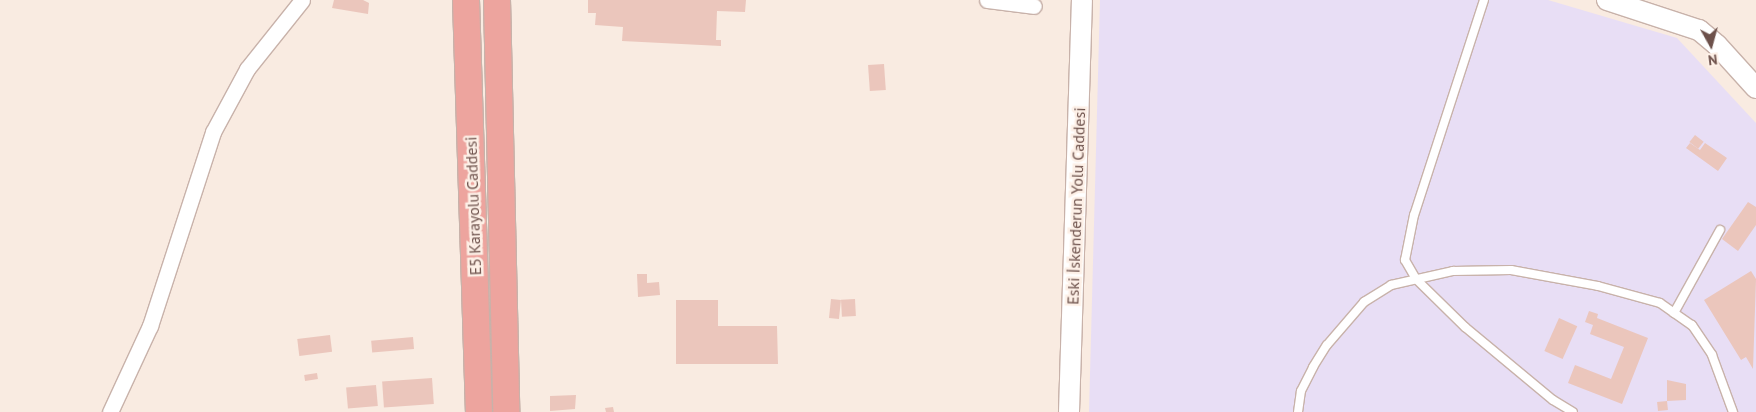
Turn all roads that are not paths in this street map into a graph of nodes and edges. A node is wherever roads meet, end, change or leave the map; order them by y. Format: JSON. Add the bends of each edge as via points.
{"nodes":[{"id":1,"x":302,"y":0,"type":"edge"},
{"id":2,"x":466,"y":0,"type":"edge"},
{"id":3,"x":498,"y":0,"type":"edge"},
{"id":4,"x":987,"y":0,"type":"edge"},
{"id":5,"x":1082,"y":0,"type":"edge"},
{"id":6,"x":1484,"y":0,"type":"edge"},
{"id":7,"x":1607,"y":0,"type":"edge"},
{"id":8,"x":1034,"y":6,"type":"dead end"},
{"id":9,"x":1756,"y":88,"type":"edge"},
{"id":10,"x":1720,"y":230,"type":"dead end"},
{"id":11,"x":1416,"y":279,"type":"junction"},
{"id":12,"x":1674,"y":312,"type":"junction"},
{"id":13,"x":110,"y":412,"type":"edge"},
{"id":14,"x":479,"y":412,"type":"edge"},
{"id":15,"x":506,"y":412,"type":"edge"},
{"id":16,"x":1069,"y":412,"type":"edge"},
{"id":17,"x":1298,"y":412,"type":"edge"},
{"id":18,"x":1573,"y":412,"type":"edge"},
{"id":19,"x":1734,"y":412,"type":"edge"}],
"edges":[{"from":1,"to":13,"type":"street","via":[[247,69],[214,132],[150,326]]},
{"from":2,"to":14,"type":"highway","name":"E5 Karayolu Caddesi"},
{"from":3,"to":15,"type":"highway","name":"E5 Karayolu Caddesi"},
{"from":4,"to":8,"type":"street"},
{"from":5,"to":16,"type":"street","name":"Eski İskenderun Yolu Caddesi"},
{"from":6,"to":11,"type":"lane","via":[[1405,249],[1405,260]]},
{"from":7,"to":9,"type":"street","via":[[1699,30]]},
{"from":10,"to":12,"type":"lane"},
{"from":11,"to":12,"type":"lane","via":[[1453,270],[1511,270],[1598,286],[1660,303]]},
{"from":11,"to":17,"type":"lane","via":[[1392,285],[1364,302],[1313,366],[1301,391]]},
{"from":11,"to":18,"type":"lane","via":[[1465,327],[1553,400]]},
{"from":12,"to":19,"type":"lane","via":[[1692,325],[1712,355]]}]}
